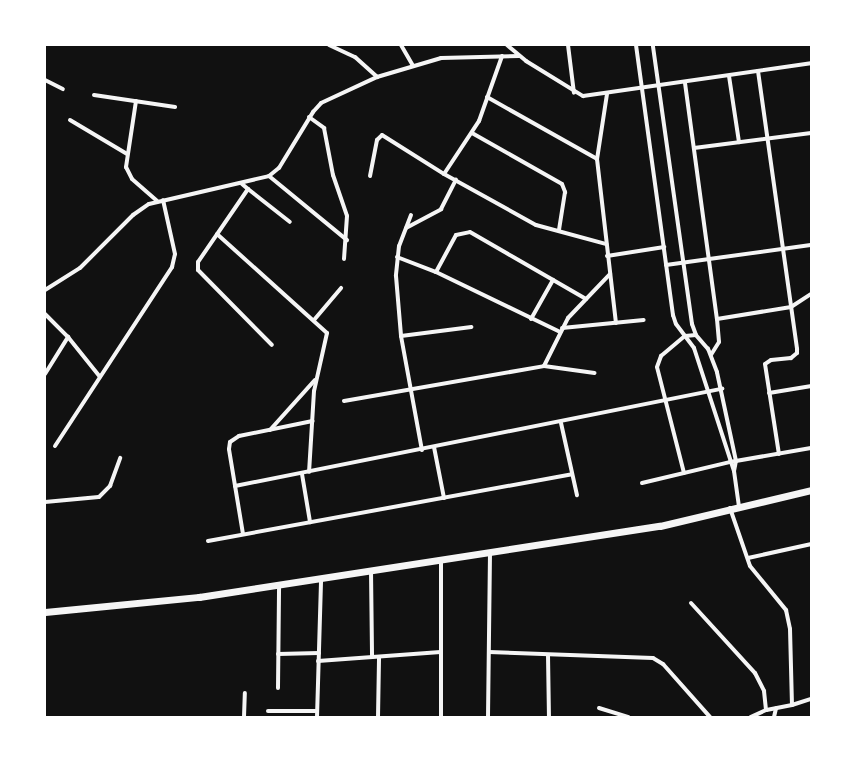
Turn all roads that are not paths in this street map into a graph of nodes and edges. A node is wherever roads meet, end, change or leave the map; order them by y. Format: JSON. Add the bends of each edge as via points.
{"nodes":[{"id":1,"x":329,"y":45,"type":"edge"},
{"id":2,"x":401,"y":45,"type":"edge"},
{"id":3,"x":508,"y":45,"type":"edge"},
{"id":4,"x":568,"y":45,"type":"edge"},
{"id":5,"x":636,"y":45,"type":"edge"},
{"id":6,"x":653,"y":45,"type":"edge"},
{"id":7,"x":512,"y":47,"type":"edge"},
{"id":8,"x":502,"y":56,"type":"junction"},
{"id":9,"x":519,"y":56,"type":"junction"},
{"id":10,"x":811,"y":63,"type":"edge"},
{"id":11,"x":413,"y":66,"type":"junction"},
{"id":12,"x":758,"y":71,"type":"junction"},
{"id":13,"x":729,"y":76,"type":"junction"},
{"id":14,"x":377,"y":77,"type":"junction"},
{"id":15,"x":45,"y":80,"type":"edge"},
{"id":16,"x":685,"y":83,"type":"junction"},
{"id":17,"x":660,"y":87,"type":"junction"},
{"id":18,"x":63,"y":89,"type":"dead end"},
{"id":19,"x":642,"y":89,"type":"junction"},
{"id":20,"x":574,"y":93,"type":"junction"},
{"id":21,"x":607,"y":94,"type":"junction"},
{"id":22,"x":94,"y":95,"type":"dead end"},
{"id":23,"x":487,"y":97,"type":"junction"},
{"id":24,"x":136,"y":101,"type":"junction"},
{"id":25,"x":175,"y":107,"type":"dead end"},
{"id":26,"x":310,"y":117,"type":"junction"},
{"id":27,"x":70,"y":120,"type":"dead end"},
{"id":28,"x":472,"y":133,"type":"junction"},
{"id":29,"x":811,"y":133,"type":"edge"},
{"id":30,"x":768,"y":138,"type":"junction"},
{"id":31,"x":739,"y":142,"type":"junction"},
{"id":32,"x":694,"y":148,"type":"junction"},
{"id":33,"x":127,"y":154,"type":"junction"},
{"id":34,"x":597,"y":159,"type":"junction"},
{"id":35,"x":444,"y":174,"type":"junction"},
{"id":36,"x":269,"y":176,"type":"junction"},
{"id":37,"x":370,"y":176,"type":"dead end"},
{"id":38,"x":456,"y":180,"type":"junction"},
{"id":39,"x":242,"y":184,"type":"junction"},
{"id":40,"x":248,"y":189,"type":"junction"},
{"id":41,"x":163,"y":200,"type":"junction"},
{"id":42,"x":157,"y":201,"type":"junction"},
{"id":43,"x":411,"y":215,"type":"dead end"},
{"id":44,"x":290,"y":222,"type":"dead end"},
{"id":45,"x":406,"y":228,"type":"junction"},
{"id":46,"x":559,"y":231,"type":"junction"},
{"id":47,"x":217,"y":234,"type":"junction"},
{"id":48,"x":347,"y":240,"type":"junction"},
{"id":49,"x":606,"y":244,"type":"junction"},
{"id":50,"x":811,"y":245,"type":"edge"},
{"id":51,"x":664,"y":247,"type":"junction"},
{"id":52,"x":783,"y":249,"type":"junction"},
{"id":53,"x":607,"y":256,"type":"junction"},
{"id":54,"x":396,"y":257,"type":"junction"},
{"id":55,"x":344,"y":258,"type":"dead end"},
{"id":56,"x":709,"y":259,"type":"junction"},
{"id":57,"x":682,"y":262,"type":"junction"},
{"id":58,"x":666,"y":265,"type":"junction"},
{"id":59,"x":436,"y":272,"type":"junction"},
{"id":60,"x":610,"y":274,"type":"junction"},
{"id":61,"x":552,"y":280,"type":"junction"},
{"id":62,"x":341,"y":288,"type":"dead end"},
{"id":63,"x":45,"y":290,"type":"edge"},
{"id":64,"x":811,"y":294,"type":"edge"},
{"id":65,"x":586,"y":299,"type":"junction"},
{"id":66,"x":791,"y":307,"type":"junction"},
{"id":67,"x":45,"y":314,"type":"edge"},
{"id":68,"x":531,"y":319,"type":"junction"},
{"id":69,"x":717,"y":319,"type":"junction"},
{"id":70,"x":314,"y":320,"type":"junction"},
{"id":71,"x":644,"y":320,"type":"dead end"},
{"id":72,"x":616,"y":323,"type":"junction"},
{"id":73,"x":471,"y":327,"type":"dead end"},
{"id":74,"x":562,"y":328,"type":"junction"},
{"id":75,"x":560,"y":332,"type":"junction"},
{"id":76,"x":696,"y":335,"type":"junction"},
{"id":77,"x":401,"y":336,"type":"junction"},
{"id":78,"x":685,"y":336,"type":"junction"},
{"id":79,"x":68,"y":337,"type":"junction"},
{"id":80,"x":272,"y":345,"type":"dead end"},
{"id":81,"x":711,"y":355,"type":"junction"},
{"id":82,"x":544,"y":366,"type":"junction"},
{"id":83,"x":594,"y":373,"type":"dead end"},
{"id":84,"x":45,"y":374,"type":"edge"},
{"id":85,"x":100,"y":377,"type":"junction"},
{"id":86,"x":316,"y":380,"type":"junction"},
{"id":87,"x":811,"y":386,"type":"edge"},
{"id":88,"x":722,"y":389,"type":"junction"},
{"id":89,"x":411,"y":390,"type":"junction"},
{"id":90,"x":710,"y":392,"type":"junction"},
{"id":91,"x":769,"y":393,"type":"junction"},
{"id":92,"x":344,"y":402,"type":"dead end"},
{"id":93,"x":666,"y":402,"type":"junction"},
{"id":94,"x":312,"y":421,"type":"junction"},
{"id":95,"x":561,"y":423,"type":"junction"},
{"id":96,"x":270,"y":430,"type":"junction"},
{"id":97,"x":55,"y":446,"type":"dead end"},
{"id":98,"x":434,"y":447,"type":"junction"},
{"id":99,"x":811,"y":448,"type":"edge"},
{"id":100,"x":422,"y":450,"type":"junction"},
{"id":101,"x":779,"y":454,"type":"junction"},
{"id":102,"x":120,"y":458,"type":"dead end"},
{"id":103,"x":736,"y":461,"type":"junction"},
{"id":104,"x":730,"y":462,"type":"junction"},
{"id":105,"x":734,"y":471,"type":"junction"},
{"id":106,"x":309,"y":472,"type":"junction"},
{"id":107,"x":684,"y":473,"type":"junction"},
{"id":108,"x":302,"y":474,"type":"junction"},
{"id":109,"x":572,"y":474,"type":"junction"},
{"id":110,"x":642,"y":483,"type":"dead end"},
{"id":111,"x":235,"y":486,"type":"junction"},
{"id":112,"x":811,"y":490,"type":"edge"},
{"id":113,"x":577,"y":495,"type":"dead end"},
{"id":114,"x":444,"y":498,"type":"junction"},
{"id":115,"x":45,"y":502,"type":"edge"},
{"id":116,"x":739,"y":505,"type":"junction"},
{"id":117,"x":730,"y":508,"type":"junction"},
{"id":118,"x":310,"y":522,"type":"junction"},
{"id":119,"x":243,"y":534,"type":"junction"},
{"id":120,"x":208,"y":540,"type":"dead end"},
{"id":121,"x":811,"y":544,"type":"edge"},
{"id":122,"x":490,"y":552,"type":"junction"},
{"id":123,"x":748,"y":558,"type":"junction"},
{"id":124,"x":442,"y":560,"type":"junction"},
{"id":125,"x":371,"y":571,"type":"junction"},
{"id":126,"x":321,"y":579,"type":"junction"},
{"id":127,"x":279,"y":585,"type":"junction"},
{"id":128,"x":690,"y":603,"type":"dead end"},
{"id":129,"x":45,"y":612,"type":"edge"},
{"id":130,"x":441,"y":652,"type":"junction"},
{"id":131,"x":489,"y":652,"type":"junction"},
{"id":132,"x":319,"y":653,"type":"junction"},
{"id":133,"x":278,"y":654,"type":"junction"},
{"id":134,"x":548,"y":655,"type":"junction"},
{"id":135,"x":372,"y":657,"type":"junction"},
{"id":136,"x":379,"y":657,"type":"junction"},
{"id":137,"x":318,"y":661,"type":"junction"},
{"id":138,"x":278,"y":688,"type":"dead end"},
{"id":139,"x":245,"y":693,"type":"dead end"},
{"id":140,"x":811,"y":699,"type":"edge"},
{"id":141,"x":792,"y":705,"type":"junction"},
{"id":142,"x":599,"y":708,"type":"dead end"},
{"id":143,"x":776,"y":708,"type":"junction"},
{"id":144,"x":766,"y":710,"type":"junction"},
{"id":145,"x":268,"y":711,"type":"dead end"},
{"id":146,"x":317,"y":711,"type":"junction"},
{"id":147,"x":244,"y":717,"type":"edge"},
{"id":148,"x":317,"y":717,"type":"edge"},
{"id":149,"x":378,"y":717,"type":"edge"},
{"id":150,"x":441,"y":717,"type":"edge"},
{"id":151,"x":488,"y":717,"type":"edge"},
{"id":152,"x":548,"y":717,"type":"edge"},
{"id":153,"x":629,"y":717,"type":"edge"},
{"id":154,"x":710,"y":717,"type":"edge"},
{"id":155,"x":751,"y":717,"type":"edge"},
{"id":156,"x":774,"y":717,"type":"edge"}],
"edges":[{"from":1,"to":14,"type":"street","via":[[355,57]]},
{"from":2,"to":11,"type":"street"},
{"from":3,"to":7,"type":"street"},
{"from":4,"to":20,"type":"street"},
{"from":5,"to":19,"type":"street"},
{"from":6,"to":17,"type":"street"},
{"from":7,"to":9,"type":"street"},
{"from":8,"to":9,"type":"street"},
{"from":8,"to":11,"type":"street","via":[[454,56]]},
{"from":8,"to":23,"type":"street"},
{"from":9,"to":20,"type":"street"},
{"from":10,"to":12,"type":"street"},
{"from":11,"to":14,"type":"street"},
{"from":12,"to":13,"type":"street"},
{"from":12,"to":30,"type":"street"},
{"from":13,"to":16,"type":"street"},
{"from":13,"to":31,"type":"street"},
{"from":14,"to":26,"type":"street","via":[[322,103]]},
{"from":15,"to":18,"type":"street"},
{"from":16,"to":17,"type":"street"},
{"from":16,"to":32,"type":"street"},
{"from":17,"to":19,"type":"street"},
{"from":17,"to":57,"type":"street"},
{"from":19,"to":21,"type":"street"},
{"from":19,"to":51,"type":"street"},
{"from":20,"to":21,"type":"street","via":[[591,96]]},
{"from":21,"to":34,"type":"street"},
{"from":22,"to":24,"type":"street"},
{"from":23,"to":28,"type":"street"},
{"from":23,"to":34,"type":"street"},
{"from":24,"to":25,"type":"street"},
{"from":24,"to":33,"type":"street"},
{"from":26,"to":36,"type":"street","via":[[278,168]]},
{"from":26,"to":48,"type":"street","via":[[321,124],[326,133],[333,175],[347,216]]},
{"from":27,"to":33,"type":"street"},
{"from":28,"to":35,"type":"street"},
{"from":28,"to":46,"type":"street","via":[[562,184],[565,192]]},
{"from":29,"to":30,"type":"street"},
{"from":30,"to":31,"type":"street"},
{"from":30,"to":52,"type":"street"},
{"from":31,"to":32,"type":"street"},
{"from":32,"to":56,"type":"street"},
{"from":33,"to":42,"type":"street","via":[[128,173]]},
{"from":34,"to":49,"type":"street"},
{"from":35,"to":37,"type":"street","via":[[382,135],[377,140]]},
{"from":35,"to":38,"type":"street"},
{"from":36,"to":39,"type":"street"},
{"from":36,"to":48,"type":"street"},
{"from":38,"to":45,"type":"street","via":[[441,209]]},
{"from":38,"to":46,"type":"street","via":[[526,220]]},
{"from":39,"to":40,"type":"street"},
{"from":39,"to":41,"type":"street"},
{"from":40,"to":44,"type":"street"},
{"from":40,"to":47,"type":"street"},
{"from":41,"to":42,"type":"street"},
{"from":41,"to":85,"type":"street","via":[[174,261]]},
{"from":42,"to":63,"type":"street","via":[[141,208],[87,261]]},
{"from":43,"to":45,"type":"street"},
{"from":45,"to":54,"type":"street"},
{"from":46,"to":49,"type":"street"},
{"from":47,"to":70,"type":"street"},
{"from":47,"to":80,"type":"street","via":[[198,262],[198,270]]},
{"from":48,"to":55,"type":"street"},
{"from":49,"to":53,"type":"street"},
{"from":50,"to":52,"type":"street"},
{"from":51,"to":53,"type":"street"},
{"from":51,"to":58,"type":"street"},
{"from":52,"to":56,"type":"street"},
{"from":52,"to":66,"type":"street"},
{"from":53,"to":60,"type":"street"},
{"from":54,"to":59,"type":"street"},
{"from":54,"to":77,"type":"street"},
{"from":56,"to":57,"type":"street"},
{"from":56,"to":69,"type":"street"},
{"from":57,"to":58,"type":"street"},
{"from":57,"to":76,"type":"street"},
{"from":58,"to":78,"type":"street","via":[[674,320]]},
{"from":59,"to":61,"type":"street","via":[[456,235],[465,232]]},
{"from":59,"to":68,"type":"street"},
{"from":60,"to":65,"type":"street"},
{"from":60,"to":72,"type":"street"},
{"from":61,"to":65,"type":"street"},
{"from":61,"to":68,"type":"street"},
{"from":62,"to":70,"type":"street"},
{"from":64,"to":66,"type":"street"},
{"from":65,"to":74,"type":"street"},
{"from":66,"to":69,"type":"street"},
{"from":66,"to":91,"type":"street","via":[[797,353],[791,358],[767,361],[765,369]]},
{"from":67,"to":79,"type":"street"},
{"from":68,"to":75,"type":"street"},
{"from":69,"to":81,"type":"street","via":[[719,342]]},
{"from":70,"to":86,"type":"street","via":[[328,337]]},
{"from":71,"to":72,"type":"street"},
{"from":72,"to":74,"type":"street"},
{"from":73,"to":77,"type":"street"},
{"from":74,"to":75,"type":"street"},
{"from":75,"to":82,"type":"street"},
{"from":76,"to":78,"type":"street"},
{"from":76,"to":81,"type":"street"},
{"from":77,"to":89,"type":"street"},
{"from":78,"to":90,"type":"street","via":[[694,348]]},
{"from":78,"to":93,"type":"street","via":[[661,356],[658,362]]},
{"from":79,"to":84,"type":"street"},
{"from":79,"to":85,"type":"street"},
{"from":81,"to":88,"type":"street"},
{"from":82,"to":83,"type":"street"},
{"from":82,"to":89,"type":"street"},
{"from":85,"to":97,"type":"street"},
{"from":86,"to":94,"type":"street"},
{"from":86,"to":96,"type":"street"},
{"from":87,"to":91,"type":"street"},
{"from":88,"to":90,"type":"street"},
{"from":88,"to":103,"type":"street"},
{"from":89,"to":92,"type":"street"},
{"from":89,"to":100,"type":"street"},
{"from":90,"to":93,"type":"street"},
{"from":90,"to":104,"type":"street"},
{"from":91,"to":101,"type":"street"},
{"from":93,"to":95,"type":"street"},
{"from":93,"to":107,"type":"street"},
{"from":94,"to":96,"type":"street"},
{"from":94,"to":106,"type":"street"},
{"from":95,"to":98,"type":"street"},
{"from":95,"to":109,"type":"street"},
{"from":96,"to":111,"type":"street","via":[[239,436],[230,442]]},
{"from":98,"to":100,"type":"street"},
{"from":98,"to":114,"type":"street"},
{"from":99,"to":101,"type":"street"},
{"from":100,"to":106,"type":"street"},
{"from":101,"to":103,"type":"street"},
{"from":102,"to":115,"type":"street","via":[[110,486],[99,497]]},
{"from":103,"to":104,"type":"street"},
{"from":103,"to":105,"type":"street"},
{"from":104,"to":105,"type":"street"},
{"from":104,"to":107,"type":"street"},
{"from":105,"to":116,"type":"street"},
{"from":106,"to":108,"type":"street"},
{"from":107,"to":110,"type":"street"},
{"from":108,"to":111,"type":"street"},
{"from":108,"to":118,"type":"street"},
{"from":109,"to":113,"type":"street"},
{"from":109,"to":114,"type":"street"},
{"from":111,"to":119,"type":"street"},
{"from":112,"to":116,"type":"street"},
{"from":114,"to":118,"type":"street"},
{"from":116,"to":117,"type":"street"},
{"from":117,"to":122,"type":"street","via":[[660,526]]},
{"from":117,"to":123,"type":"street"},
{"from":118,"to":119,"type":"street"},
{"from":119,"to":120,"type":"street"},
{"from":121,"to":123,"type":"street"},
{"from":122,"to":124,"type":"street"},
{"from":122,"to":131,"type":"street"},
{"from":123,"to":141,"type":"street","via":[[757,576],[786,610],[789,619]]},
{"from":124,"to":125,"type":"street"},
{"from":124,"to":130,"type":"street"},
{"from":125,"to":126,"type":"street"},
{"from":125,"to":135,"type":"street"},
{"from":126,"to":127,"type":"street"},
{"from":126,"to":132,"type":"street"},
{"from":127,"to":129,"type":"street","via":[[199,597]]},
{"from":127,"to":133,"type":"street"},
{"from":128,"to":144,"type":"street","via":[[755,673],[764,691]]},
{"from":130,"to":136,"type":"street"},
{"from":130,"to":150,"type":"street"},
{"from":131,"to":134,"type":"street"},
{"from":131,"to":151,"type":"street"},
{"from":132,"to":133,"type":"street"},
{"from":132,"to":137,"type":"street"},
{"from":133,"to":138,"type":"street"},
{"from":134,"to":152,"type":"street"},
{"from":134,"to":154,"type":"street","via":[[653,658],[663,664]]},
{"from":135,"to":136,"type":"street"},
{"from":135,"to":137,"type":"street"},
{"from":136,"to":149,"type":"street"},
{"from":137,"to":146,"type":"street"},
{"from":139,"to":147,"type":"street"},
{"from":140,"to":141,"type":"street"},
{"from":141,"to":143,"type":"street"},
{"from":142,"to":153,"type":"street"},
{"from":143,"to":144,"type":"street"},
{"from":143,"to":156,"type":"street"},
{"from":144,"to":155,"type":"street"},
{"from":145,"to":146,"type":"street"},
{"from":146,"to":148,"type":"street"}]}
